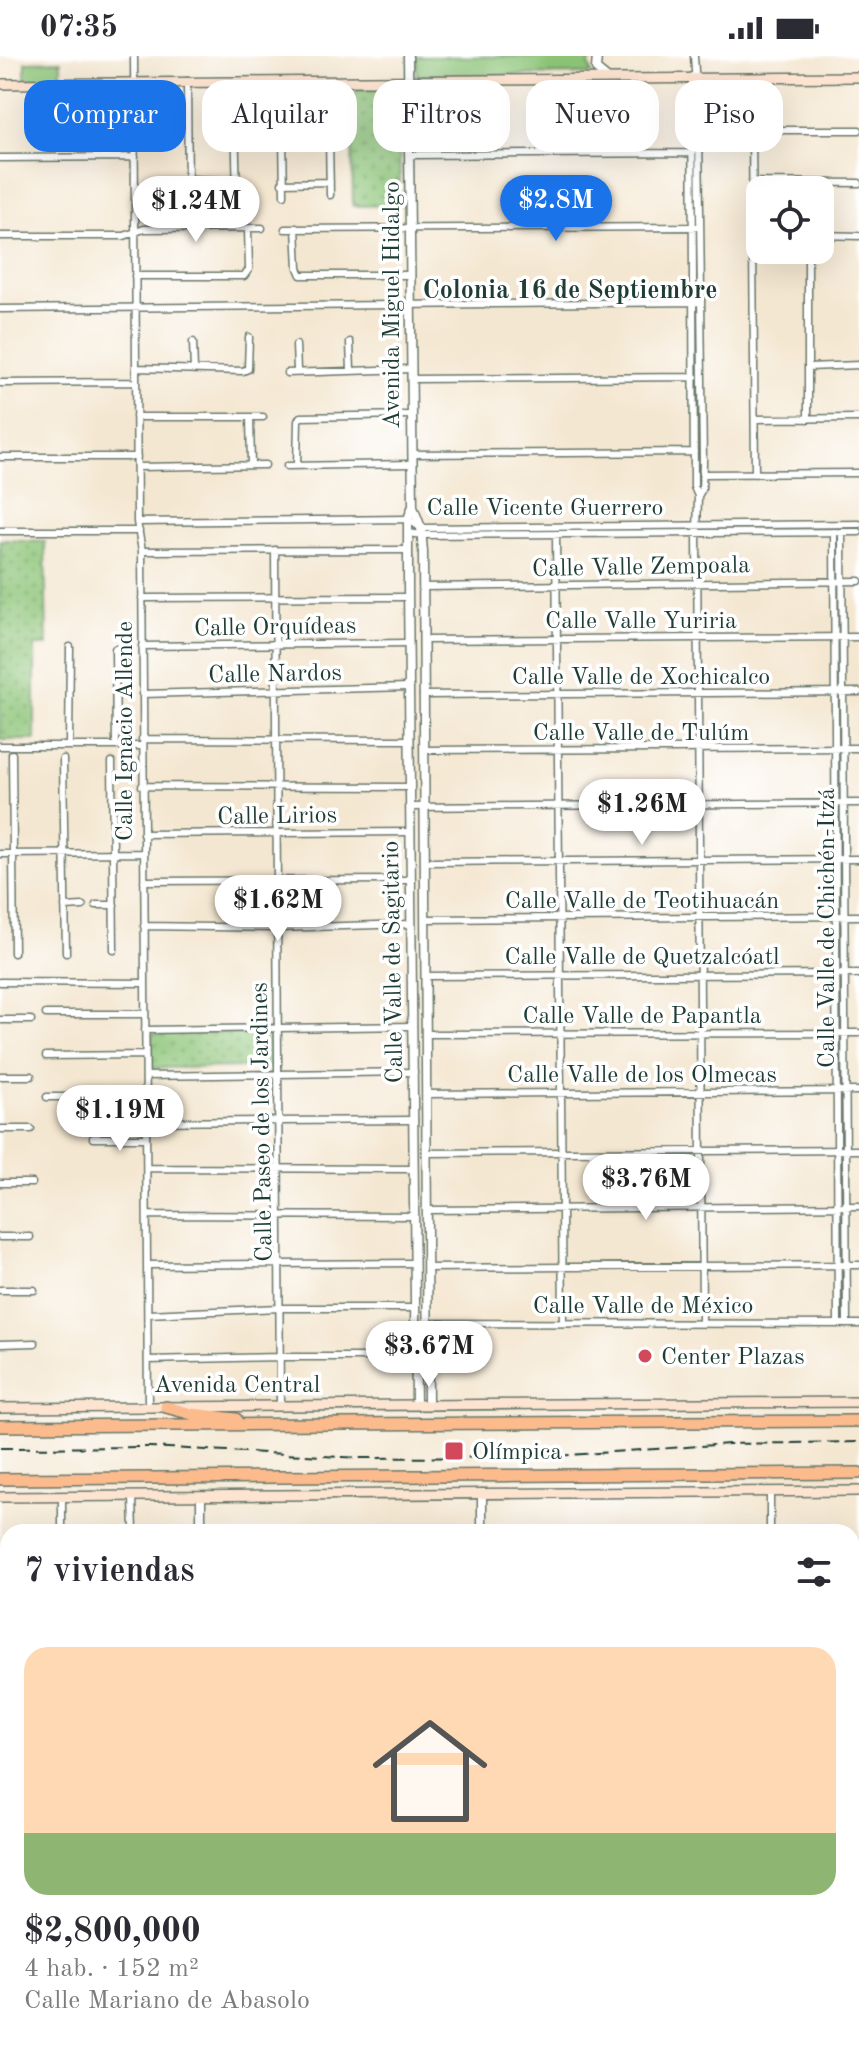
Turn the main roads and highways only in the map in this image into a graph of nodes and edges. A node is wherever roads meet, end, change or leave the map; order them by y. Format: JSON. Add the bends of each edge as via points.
{"nodes":[{"id":1,"x":859,"y":77,"type":"edge"},
{"id":2,"x":0,"y":84,"type":"edge"},
{"id":3,"x":859,"y":1402,"type":"edge"},
{"id":4,"x":166,"y":1407,"type":"junction"},
{"id":5,"x":0,"y":1408,"type":"edge"},
{"id":6,"x":859,"y":1421,"type":"edge"},
{"id":7,"x":264,"y":1425,"type":"junction"},
{"id":8,"x":0,"y":1426,"type":"edge"},
{"id":9,"x":859,"y":1473,"type":"edge"},
{"id":10,"x":0,"y":1479,"type":"edge"},
{"id":11,"x":859,"y":1491,"type":"edge"},
{"id":12,"x":0,"y":1497,"type":"edge"}],
"edges":[{"from":1,"to":2,"type":"main road","via":[[694,74]]},
{"from":3,"to":4,"type":"main road","name":"Avenida Central"},
{"from":4,"to":5,"type":"main road","name":"Avenida Central"},
{"from":4,"to":7,"type":"highway"},
{"from":6,"to":7,"type":"highway","name":"Avenida Central"},
{"from":7,"to":8,"type":"highway","name":"Avenida Central"},
{"from":9,"to":10,"type":"highway"},
{"from":11,"to":12,"type":"main road"}]}
